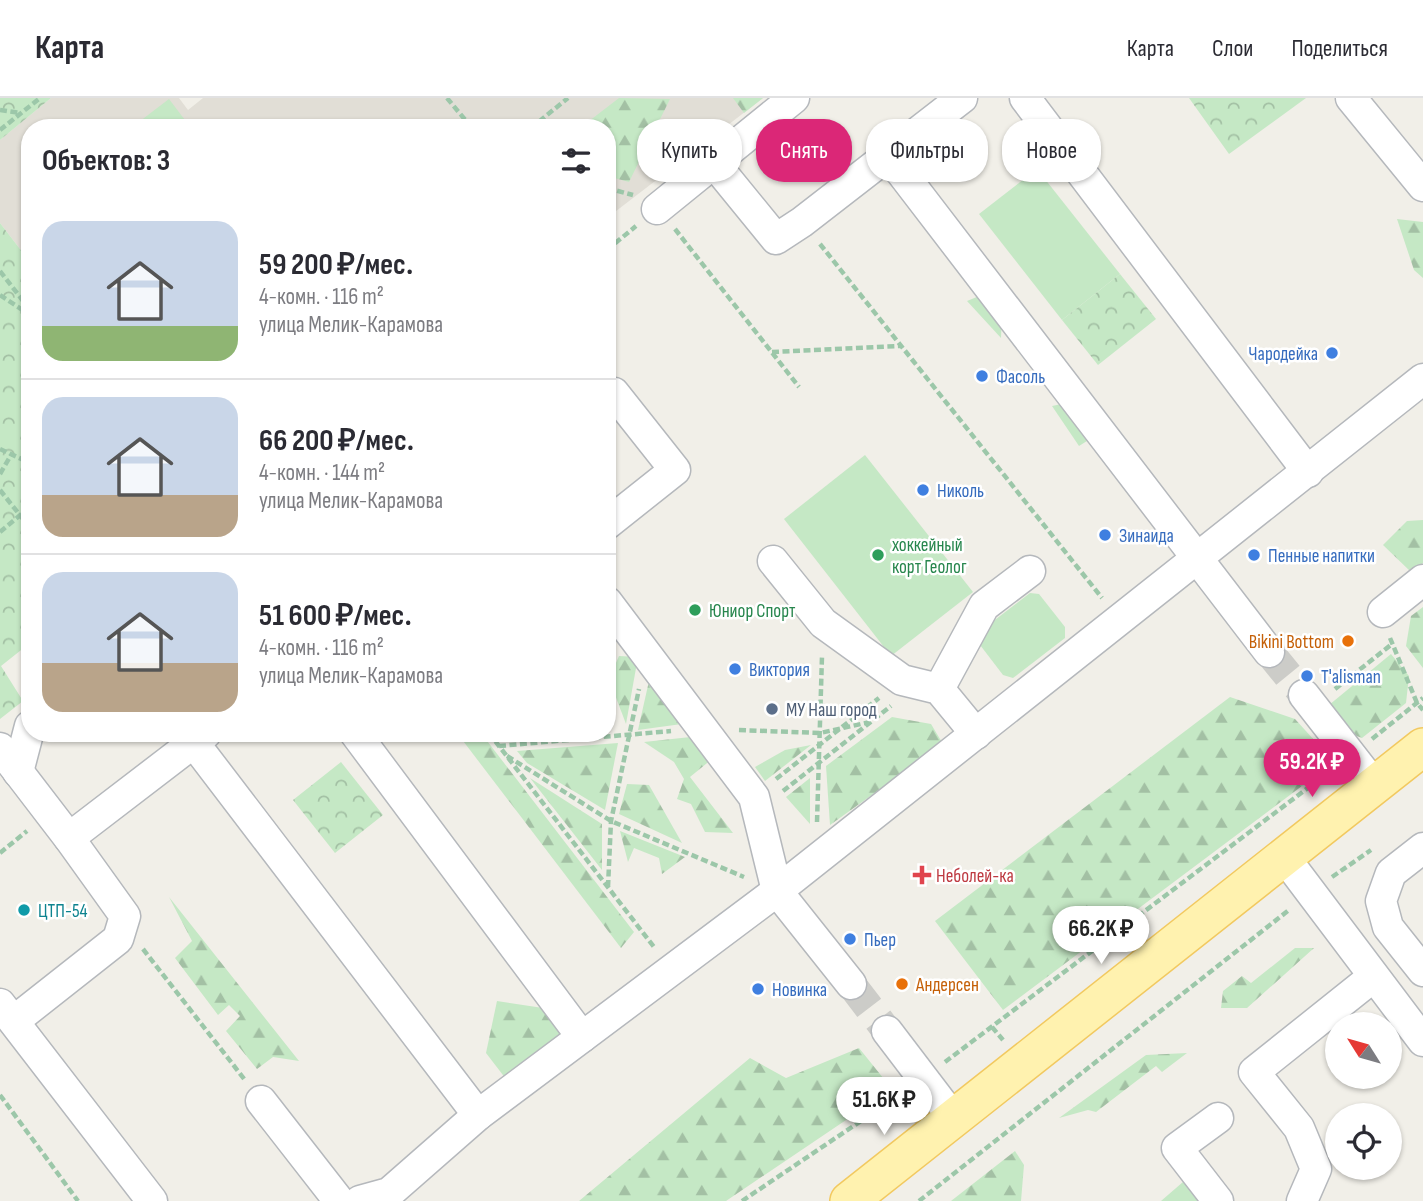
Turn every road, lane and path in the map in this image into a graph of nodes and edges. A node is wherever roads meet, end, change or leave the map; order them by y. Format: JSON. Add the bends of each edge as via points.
{"nodes":[{"id":1,"x":40,"y":98,"type":"edge"},
{"id":2,"x":447,"y":98,"type":"edge"},
{"id":3,"x":568,"y":98,"type":"edge"},
{"id":4,"x":794,"y":98,"type":"edge"},
{"id":5,"x":962,"y":98,"type":"edge"},
{"id":6,"x":1026,"y":98,"type":"edge"},
{"id":7,"x":1351,"y":98,"type":"edge"},
{"id":8,"x":0,"y":110,"type":"edge"},
{"id":9,"x":21,"y":113,"type":"junction"},
{"id":10,"x":464,"y":119,"type":"edge"},
{"id":11,"x":542,"y":119,"type":"edge"},
{"id":12,"x":935,"y":119,"type":"edge"},
{"id":13,"x":0,"y":130,"type":"edge"},
{"id":14,"x":742,"y":140,"type":"edge"},
{"id":15,"x":866,"y":172,"type":"edge"},
{"id":16,"x":690,"y":182,"type":"edge"},
{"id":17,"x":730,"y":182,"type":"edge"},
{"id":18,"x":909,"y":182,"type":"edge"},
{"id":19,"x":1423,"y":186,"type":"edge"},
{"id":20,"x":616,"y":191,"type":"edge"},
{"id":21,"x":657,"y":209,"type":"junction"},
{"id":22,"x":802,"y":222,"type":"junction"},
{"id":23,"x":616,"y":243,"type":"edge"},
{"id":24,"x":0,"y":271,"type":"edge"},
{"id":25,"x":0,"y":296,"type":"edge"},
{"id":26,"x":21,"y":300,"type":"edge"},
{"id":27,"x":21,"y":308,"type":"edge"},
{"id":28,"x":901,"y":346,"type":"junction"},
{"id":29,"x":772,"y":352,"type":"junction"},
{"id":30,"x":1423,"y":379,"type":"edge"},
{"id":31,"x":799,"y":387,"type":"dead end"},
{"id":32,"x":616,"y":396,"type":"edge"},
{"id":33,"x":0,"y":449,"type":"edge"},
{"id":34,"x":11,"y":455,"type":"junction"},
{"id":35,"x":21,"y":459,"type":"edge"},
{"id":36,"x":1308,"y":472,"type":"junction"},
{"id":37,"x":0,"y":474,"type":"edge"},
{"id":38,"x":0,"y":490,"type":"edge"},
{"id":39,"x":20,"y":515,"type":"joint"},
{"id":40,"x":616,"y":517,"type":"edge"},
{"id":41,"x":0,"y":532,"type":"edge"},
{"id":42,"x":1197,"y":560,"type":"junction"},
{"id":43,"x":773,"y":561,"type":"dead end"},
{"id":44,"x":1030,"y":571,"type":"dead end"},
{"id":45,"x":1423,"y":580,"type":"edge"},
{"id":46,"x":1383,"y":612,"type":"joint"},
{"id":47,"x":616,"y":614,"type":"edge"},
{"id":48,"x":1120,"y":621,"type":"junction"},
{"id":49,"x":823,"y":623,"type":"junction"},
{"id":50,"x":1392,"y":644,"type":"junction"},
{"id":51,"x":1269,"y":652,"type":"tunnel mouth"},
{"id":52,"x":645,"y":653,"type":"junction"},
{"id":53,"x":920,"y":684,"type":"junction"},
{"id":54,"x":1423,"y":698,"type":"edge"},
{"id":55,"x":1308,"y":701,"type":"joint"},
{"id":56,"x":1417,"y":703,"type":"junction"},
{"id":57,"x":1423,"y":710,"type":"edge"},
{"id":58,"x":976,"y":734,"type":"junction"},
{"id":59,"x":26,"y":742,"type":"edge"},
{"id":60,"x":194,"y":742,"type":"edge"},
{"id":61,"x":203,"y":742,"type":"edge"},
{"id":62,"x":362,"y":742,"type":"edge"},
{"id":63,"x":496,"y":742,"type":"edge"},
{"id":64,"x":820,"y":746,"type":"junction"},
{"id":65,"x":1423,"y":747,"type":"edge"},
{"id":66,"x":0,"y":748,"type":"edge"},
{"id":67,"x":1351,"y":755,"type":"junction"},
{"id":68,"x":506,"y":756,"type":"junction"},
{"id":69,"x":819,"y":762,"type":"junction"},
{"id":70,"x":18,"y":772,"type":"junction"},
{"id":71,"x":1375,"y":786,"type":"junction"},
{"id":72,"x":756,"y":804,"type":"junction"},
{"id":73,"x":611,"y":821,"type":"junction"},
{"id":74,"x":60,"y":827,"type":"junction"},
{"id":75,"x":1381,"y":843,"type":"dead end"},
{"id":76,"x":1423,"y":848,"type":"edge"},
{"id":77,"x":0,"y":853,"type":"edge"},
{"id":78,"x":1285,"y":858,"type":"junction"},
{"id":79,"x":816,"y":860,"type":"junction"},
{"id":80,"x":608,"y":888,"type":"junction"},
{"id":81,"x":777,"y":891,"type":"junction"},
{"id":82,"x":1312,"y":892,"type":"junction"},
{"id":83,"x":123,"y":923,"type":"junction"},
{"id":84,"x":672,"y":970,"type":"junction"},
{"id":85,"x":1423,"y":971,"type":"edge"},
{"id":86,"x":1373,"y":977,"type":"junction"},
{"id":87,"x":850,"y":984,"type":"tunnel mouth"},
{"id":88,"x":7,"y":1012,"type":"edge"},
{"id":89,"x":887,"y":1031,"type":"tunnel mouth"},
{"id":90,"x":583,"y":1037,"type":"junction"},
{"id":91,"x":1423,"y":1041,"type":"edge"},
{"id":92,"x":924,"y":1078,"type":"junction"},
{"id":93,"x":0,"y":1095,"type":"edge"},
{"id":94,"x":261,"y":1101,"type":"joint"},
{"id":95,"x":478,"y":1115,"type":"junction"},
{"id":96,"x":1218,"y":1118,"type":"dead end"},
{"id":97,"x":954,"y":1119,"type":"junction"},
{"id":98,"x":393,"y":1197,"type":"edge"},
{"id":99,"x":78,"y":1201,"type":"edge"},
{"id":100,"x":152,"y":1201,"type":"edge"},
{"id":101,"x":340,"y":1201,"type":"edge"},
{"id":102,"x":360,"y":1201,"type":"edge"},
{"id":103,"x":742,"y":1201,"type":"edge"},
{"id":104,"x":849,"y":1201,"type":"edge"},
{"id":105,"x":919,"y":1201,"type":"edge"},
{"id":106,"x":1218,"y":1201,"type":"edge"},
{"id":107,"x":1302,"y":1201,"type":"edge"}],
"edges":[{"from":1,"to":9,"type":"path"},
{"from":2,"to":10,"type":"path"},
{"from":3,"to":11,"type":"path"},
{"from":4,"to":14,"type":"street"},
{"from":5,"to":12,"type":"street"},
{"from":6,"to":36,"type":"street"},
{"from":7,"to":19,"type":"street"},
{"from":8,"to":9,"type":"path"},
{"from":9,"to":13,"type":"path"},
{"from":15,"to":22,"type":"street"},
{"from":16,"to":21,"type":"street"},
{"from":17,"to":22,"type":"street","via":[[776,239]]},
{"from":18,"to":42,"type":"street"},
{"from":20,"to":21,"type":"path"},
{"from":21,"to":23,"type":"path"},
{"from":21,"to":29,"type":"path"},
{"from":22,"to":28,"type":"path"},
{"from":24,"to":26,"type":"path"},
{"from":25,"to":27,"type":"path"},
{"from":28,"to":29,"type":"path"},
{"from":28,"to":48,"type":"path"},
{"from":29,"to":31,"type":"path"},
{"from":30,"to":36,"type":"street"},
{"from":32,"to":40,"type":"street","via":[[675,470]]},
{"from":33,"to":34,"type":"path"},
{"from":34,"to":35,"type":"path"},
{"from":34,"to":37,"type":"path"},
{"from":36,"to":42,"type":"street"},
{"from":38,"to":39,"type":"path"},
{"from":39,"to":41,"type":"path"},
{"from":42,"to":48,"type":"street"},
{"from":42,"to":51,"type":"street"},
{"from":43,"to":49,"type":"street"},
{"from":44,"to":53,"type":"street","via":[[984,606]]},
{"from":45,"to":46,"type":"street"},
{"from":46,"to":50,"type":"path"},
{"from":47,"to":52,"type":"street"},
{"from":48,"to":58,"type":"street"},
{"from":49,"to":53,"type":"street"},
{"from":49,"to":64,"type":"path"},
{"from":50,"to":55,"type":"path"},
{"from":50,"to":56,"type":"path"},
{"from":52,"to":72,"type":"street"},
{"from":52,"to":73,"type":"path"},
{"from":53,"to":58,"type":"street"},
{"from":53,"to":64,"type":"path"},
{"from":53,"to":69,"type":"path"},
{"from":54,"to":56,"type":"path"},
{"from":55,"to":67,"type":"street"},
{"from":56,"to":57,"type":"path"},
{"from":56,"to":67,"type":"path"},
{"from":58,"to":79,"type":"street"},
{"from":59,"to":70,"type":"street"},
{"from":60,"to":74,"type":"street"},
{"from":61,"to":95,"type":"street"},
{"from":62,"to":90,"type":"street"},
{"from":63,"to":68,"type":"path"},
{"from":64,"to":69,"type":"path"},
{"from":64,"to":72,"type":"path"},
{"from":65,"to":71,"type":"main road"},
{"from":66,"to":70,"type":"street"},
{"from":67,"to":71,"type":"street"},
{"from":67,"to":92,"type":"path"},
{"from":68,"to":73,"type":"path"},
{"from":68,"to":80,"type":"path"},
{"from":69,"to":72,"type":"path"},
{"from":69,"to":79,"type":"path"},
{"from":70,"to":74,"type":"street"},
{"from":71,"to":78,"type":"main road"},
{"from":72,"to":81,"type":"street"},
{"from":73,"to":80,"type":"path"},
{"from":73,"to":81,"type":"path"},
{"from":74,"to":77,"type":"path"},
{"from":74,"to":83,"type":"street","via":[[125,916]]},
{"from":75,"to":82,"type":"path"},
{"from":76,"to":85,"type":"street","via":[[1391,873],[1381,901],[1388,927]]},
{"from":78,"to":82,"type":"street"},
{"from":78,"to":97,"type":"main road"},
{"from":79,"to":81,"type":"street"},
{"from":80,"to":84,"type":"path"},
{"from":81,"to":84,"type":"street"},
{"from":81,"to":87,"type":"street"},
{"from":82,"to":86,"type":"street"},
{"from":82,"to":105,"type":"path"},
{"from":83,"to":88,"type":"street","via":[[118,939]]},
{"from":83,"to":94,"type":"path"},
{"from":84,"to":90,"type":"street"},
{"from":86,"to":91,"type":"street"},
{"from":86,"to":107,"type":"street","via":[[1254,1072],[1299,1129],[1316,1169]]},
{"from":88,"to":100,"type":"street"},
{"from":89,"to":92,"type":"street"},
{"from":90,"to":95,"type":"street"},
{"from":92,"to":97,"type":"street"},
{"from":92,"to":103,"type":"path"},
{"from":93,"to":99,"type":"path"},
{"from":94,"to":101,"type":"street"},
{"from":95,"to":98,"type":"street"},
{"from":96,"to":106,"type":"street","via":[[1177,1148]]},
{"from":97,"to":104,"type":"main road"},
{"from":98,"to":102,"type":"street"}]}
